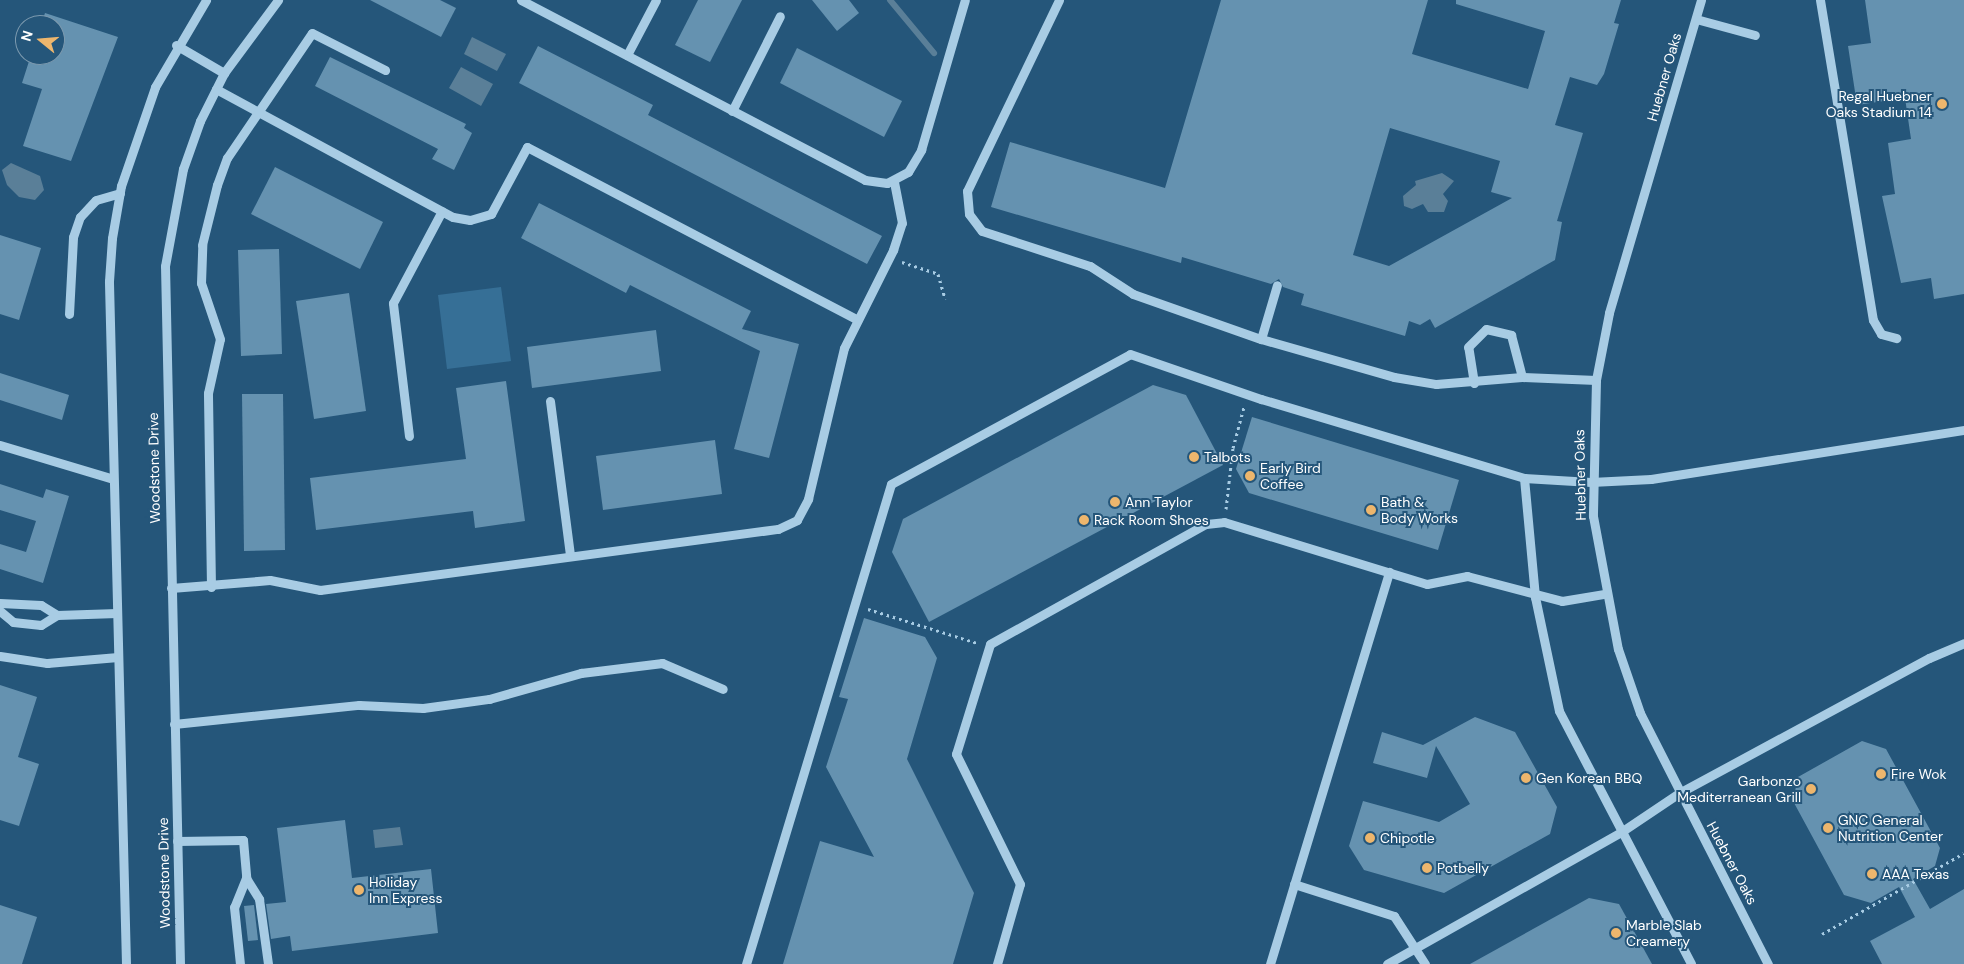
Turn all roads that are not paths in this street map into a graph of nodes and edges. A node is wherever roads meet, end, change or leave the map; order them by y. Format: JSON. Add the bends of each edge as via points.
{"nodes":[{"id":1,"x":206,"y":0,"type":"edge"},
{"id":2,"x":278,"y":0,"type":"edge"},
{"id":3,"x":521,"y":0,"type":"edge"},
{"id":4,"x":656,"y":0,"type":"edge"},
{"id":5,"x":965,"y":0,"type":"edge"},
{"id":6,"x":1059,"y":0,"type":"edge"},
{"id":7,"x":1701,"y":0,"type":"edge"},
{"id":8,"x":1820,"y":0,"type":"edge"},
{"id":9,"x":780,"y":16,"type":"dead end"},
{"id":10,"x":1696,"y":19,"type":"junction"},
{"id":11,"x":1755,"y":35,"type":"dead end"},
{"id":12,"x":176,"y":45,"type":"junction"},
{"id":13,"x":627,"y":56,"type":"junction"},
{"id":14,"x":385,"y":70,"type":"dead end"},
{"id":15,"x":224,"y":73,"type":"junction"},
{"id":16,"x":216,"y":89,"type":"junction"},
{"id":17,"x":732,"y":111,"type":"junction"},
{"id":18,"x":256,"y":113,"type":"junction"},
{"id":19,"x":894,"y":182,"type":"junction"},
{"id":20,"x":120,"y":193,"type":"junction"},
{"id":21,"x":442,"y":211,"type":"junction"},
{"id":22,"x":1277,"y":285,"type":"dead end"},
{"id":23,"x":69,"y":314,"type":"dead end"},
{"id":24,"x":858,"y":320,"type":"junction"},
{"id":25,"x":1896,"y":338,"type":"dead end"},
{"id":26,"x":1261,"y":339,"type":"junction"},
{"id":27,"x":1522,"y":377,"type":"junction"},
{"id":28,"x":1596,"y":380,"type":"junction"},
{"id":29,"x":1474,"y":382,"type":"junction"},
{"id":30,"x":550,"y":401,"type":"dead end"},
{"id":31,"x":1964,"y":430,"type":"edge"},
{"id":32,"x":409,"y":436,"type":"dead end"},
{"id":33,"x":0,"y":445,"type":"edge"},
{"id":34,"x":1524,"y":478,"type":"junction"},
{"id":35,"x":114,"y":479,"type":"junction"},
{"id":36,"x":1591,"y":482,"type":"junction"},
{"id":37,"x":570,"y":556,"type":"junction"},
{"id":38,"x":1389,"y":572,"type":"junction"},
{"id":39,"x":211,"y":587,"type":"junction"},
{"id":40,"x":171,"y":588,"type":"junction"},
{"id":41,"x":1604,"y":594,"type":"junction"},
{"id":42,"x":1535,"y":596,"type":"junction"},
{"id":43,"x":0,"y":603,"type":"edge"},
{"id":44,"x":0,"y":611,"type":"edge"},
{"id":45,"x":117,"y":613,"type":"junction"},
{"id":46,"x":57,"y":615,"type":"junction"},
{"id":47,"x":1964,"y":644,"type":"edge"},
{"id":48,"x":0,"y":656,"type":"edge"},
{"id":49,"x":118,"y":657,"type":"junction"},
{"id":50,"x":723,"y":689,"type":"dead end"},
{"id":51,"x":174,"y":724,"type":"junction"},
{"id":52,"x":1679,"y":793,"type":"junction"},
{"id":53,"x":1621,"y":832,"type":"junction"},
{"id":54,"x":177,"y":841,"type":"junction"},
{"id":55,"x":246,"y":878,"type":"junction"},
{"id":56,"x":1294,"y":884,"type":"junction"},
{"id":57,"x":1416,"y":947,"type":"junction"},
{"id":58,"x":1768,"y":962,"type":"edge"},
{"id":59,"x":126,"y":964,"type":"edge"},
{"id":60,"x":180,"y":964,"type":"edge"},
{"id":61,"x":240,"y":964,"type":"edge"},
{"id":62,"x":268,"y":964,"type":"edge"},
{"id":63,"x":746,"y":964,"type":"edge"},
{"id":64,"x":996,"y":964,"type":"edge"},
{"id":65,"x":1270,"y":964,"type":"edge"},
{"id":66,"x":1387,"y":964,"type":"edge"},
{"id":67,"x":1425,"y":964,"type":"edge"},
{"id":68,"x":1692,"y":964,"type":"edge"}],
"edges":[{"from":1,"to":12,"type":"street"},
{"from":2,"to":15,"type":"street","name":"Woodstone Drive"},
{"from":3,"to":13,"type":"street"},
{"from":4,"to":13,"type":"street"},
{"from":5,"to":19,"type":"street","via":[[921,150],[908,172]]},
{"from":6,"to":26,"type":"street","via":[[968,191],[969,214],[982,231],[1090,266],[1134,294]]},
{"from":7,"to":10,"type":"street","name":"Huebner Oaks"},
{"from":8,"to":25,"type":"street","via":[[1873,320],[1881,334]]},
{"from":9,"to":17,"type":"street"},
{"from":10,"to":11,"type":"street"},
{"from":10,"to":28,"type":"street","name":"Huebner Oaks","via":[[1609,313]]},
{"from":12,"to":15,"type":"street"},
{"from":12,"to":20,"type":"street","via":[[155,87]]},
{"from":13,"to":17,"type":"street"},
{"from":14,"to":18,"type":"street","via":[[312,33]]},
{"from":15,"to":16,"type":"street","name":"Woodstone Drive"},
{"from":16,"to":18,"type":"street"},
{"from":16,"to":40,"type":"street","name":"Woodstone Drive","via":[[183,169],[166,266]]},
{"from":17,"to":19,"type":"street","via":[[864,180]]},
{"from":18,"to":21,"type":"street"},
{"from":18,"to":39,"type":"street","via":[[227,158],[202,245],[201,283],[220,339],[208,393]]},
{"from":19,"to":24,"type":"street","via":[[902,223],[890,258]]},
{"from":20,"to":23,"type":"street","via":[[96,200],[80,217],[73,237]]},
{"from":20,"to":35,"type":"street","via":[[109,281]]},
{"from":21,"to":24,"type":"street","via":[[470,220],[491,214],[527,147]]},
{"from":21,"to":32,"type":"street","via":[[393,303]]},
{"from":22,"to":26,"type":"street"},
{"from":24,"to":37,"type":"street","via":[[844,348],[808,499],[797,520],[778,529]]},
{"from":26,"to":29,"type":"street","via":[[1394,377],[1436,384]]},
{"from":27,"to":28,"type":"street"},
{"from":27,"to":29,"type":"street"},
{"from":27,"to":29,"type":"street","via":[[1516,342],[1495,328],[1478,333],[1468,348]]},
{"from":28,"to":36,"type":"street","name":"Huebner Oaks"},
{"from":30,"to":37,"type":"street"},
{"from":31,"to":36,"type":"street","via":[[1651,479]]},
{"from":33,"to":35,"type":"street"},
{"from":34,"to":36,"type":"street"},
{"from":34,"to":42,"type":"street"},
{"from":34,"to":63,"type":"street","via":[[1248,394],[1130,354],[891,484]]},
{"from":35,"to":45,"type":"street"},
{"from":36,"to":41,"type":"street","name":"Huebner Oaks"},
{"from":37,"to":39,"type":"street","via":[[320,590],[270,580]]},
{"from":38,"to":42,"type":"street","via":[[1428,584],[1467,576]]},
{"from":38,"to":56,"type":"street"},
{"from":38,"to":64,"type":"street","via":[[1224,522],[1206,524],[989,648],[956,754],[1020,884]]},
{"from":39,"to":40,"type":"street"},
{"from":40,"to":51,"type":"street","name":"Woodstone Drive"},
{"from":41,"to":42,"type":"street","via":[[1562,601]]},
{"from":41,"to":52,"type":"street","name":"Huebner Oaks","via":[[1640,713]]},
{"from":42,"to":53,"type":"street","via":[[1559,711]]},
{"from":43,"to":46,"type":"street","via":[[41,606]]},
{"from":44,"to":46,"type":"street","via":[[13,622],[41,625]]},
{"from":45,"to":46,"type":"street"},
{"from":45,"to":49,"type":"street"},
{"from":47,"to":52,"type":"street","via":[[1929,658]]},
{"from":48,"to":49,"type":"street","via":[[47,662]]},
{"from":49,"to":59,"type":"street"},
{"from":50,"to":51,"type":"street","via":[[662,663],[581,673],[489,699],[433,707],[358,705]]},
{"from":51,"to":54,"type":"street","name":"Woodstone Drive"},
{"from":52,"to":53,"type":"street"},
{"from":52,"to":58,"type":"street","name":"Huebner Oaks"},
{"from":53,"to":57,"type":"street"},
{"from":53,"to":68,"type":"street"},
{"from":54,"to":55,"type":"street","via":[[243,840]]},
{"from":54,"to":60,"type":"street","name":"Woodstone Drive"},
{"from":55,"to":61,"type":"street","via":[[234,907]]},
{"from":55,"to":62,"type":"street","via":[[259,899]]},
{"from":56,"to":57,"type":"street","via":[[1394,916]]},
{"from":56,"to":65,"type":"street"},
{"from":57,"to":66,"type":"street"},
{"from":57,"to":67,"type":"street"}]}
